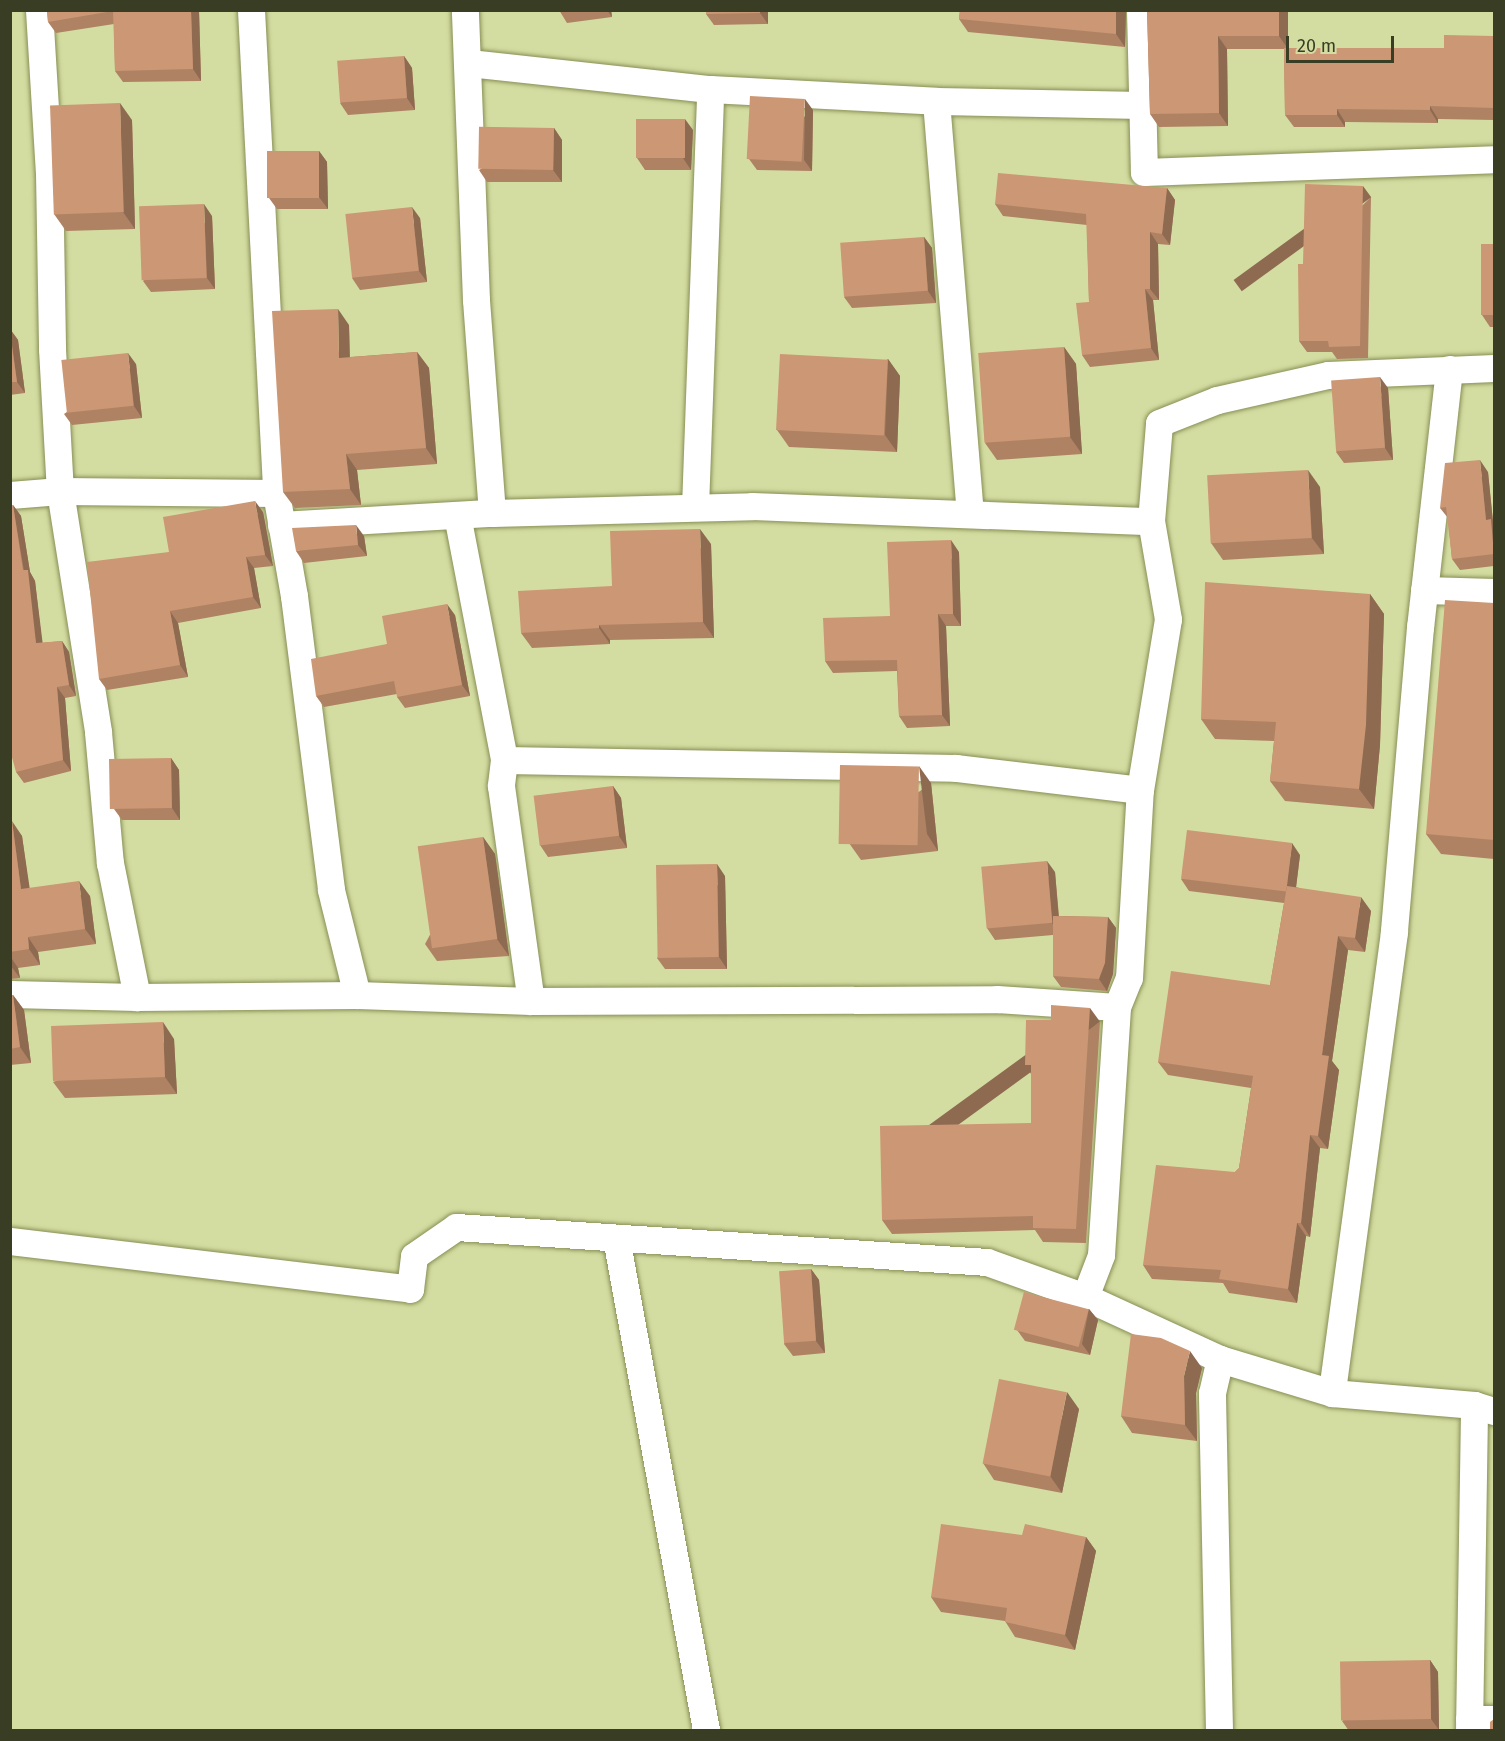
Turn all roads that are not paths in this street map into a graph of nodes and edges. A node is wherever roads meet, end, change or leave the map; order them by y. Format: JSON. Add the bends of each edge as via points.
{"nodes":[{"id":1,"x":39,"y":10,"type":"edge"},
{"id":2,"x":251,"y":10,"type":"edge"},
{"id":3,"x":465,"y":10,"type":"edge"},
{"id":4,"x":1140,"y":10,"type":"edge"},
{"id":5,"x":469,"y":63,"type":"junction"},
{"id":6,"x":710,"y":89,"type":"junction"},
{"id":7,"x":936,"y":101,"type":"junction"},
{"id":8,"x":1142,"y":105,"type":"junction"},
{"id":9,"x":1494,"y":159,"type":"edge"},
{"id":10,"x":1494,"y":368,"type":"edge"},
{"id":11,"x":1449,"y":369,"type":"junction"},
{"id":12,"x":60,"y":491,"type":"junction"},
{"id":13,"x":276,"y":493,"type":"junction"},
{"id":14,"x":10,"y":495,"type":"edge"},
{"id":15,"x":695,"y":507,"type":"junction"},
{"id":16,"x":492,"y":513,"type":"junction"},
{"id":17,"x":970,"y":513,"type":"junction"},
{"id":18,"x":457,"y":515,"type":"junction"},
{"id":19,"x":1150,"y":521,"type":"junction"},
{"id":20,"x":281,"y":525,"type":"junction"},
{"id":21,"x":1424,"y":590,"type":"junction"},
{"id":22,"x":1494,"y":592,"type":"edge"},
{"id":23,"x":504,"y":760,"type":"junction"},
{"id":24,"x":1140,"y":790,"type":"junction"},
{"id":25,"x":10,"y":994,"type":"edge"},
{"id":26,"x":357,"y":995,"type":"junction"},
{"id":27,"x":137,"y":997,"type":"junction"},
{"id":28,"x":531,"y":1001,"type":"junction"},
{"id":29,"x":1117,"y":1007,"type":"junction"},
{"id":30,"x":616,"y":1238,"type":"junction"},
{"id":31,"x":10,"y":1241,"type":"edge"},
{"id":32,"x":1085,"y":1297,"type":"junction"},
{"id":33,"x":1221,"y":1359,"type":"junction"},
{"id":34,"x":1332,"y":1393,"type":"junction"},
{"id":35,"x":1484,"y":1408,"type":"edge"},
{"id":36,"x":1477,"y":1723,"type":"edge"},
{"id":37,"x":706,"y":1731,"type":"edge"},
{"id":38,"x":1219,"y":1731,"type":"edge"}],
"edges":[{"from":1,"to":12,"type":"street"},
{"from":2,"to":13,"type":"street"},
{"from":3,"to":5,"type":"street"},
{"from":4,"to":8,"type":"street"},
{"from":5,"to":6,"type":"street"},
{"from":5,"to":16,"type":"street","via":[[476,300]]},
{"from":6,"to":7,"type":"street"},
{"from":6,"to":15,"type":"street"},
{"from":7,"to":8,"type":"street"},
{"from":7,"to":17,"type":"street"},
{"from":8,"to":9,"type":"street","via":[[1144,172]]},
{"from":10,"to":11,"type":"street"},
{"from":11,"to":19,"type":"street","via":[[1328,375],[1217,400],[1159,423]]},
{"from":11,"to":21,"type":"street"},
{"from":12,"to":13,"type":"street"},
{"from":12,"to":14,"type":"street"},
{"from":12,"to":27,"type":"street","via":[[98,732],[110,863]]},
{"from":13,"to":20,"type":"street"},
{"from":15,"to":16,"type":"street"},
{"from":15,"to":17,"type":"street"},
{"from":16,"to":18,"type":"street"},
{"from":17,"to":19,"type":"street"},
{"from":18,"to":20,"type":"street"},
{"from":18,"to":23,"type":"street"},
{"from":19,"to":24,"type":"street","via":[[1168,619]]},
{"from":20,"to":26,"type":"street","via":[[294,596],[331,890]]},
{"from":21,"to":22,"type":"street"},
{"from":21,"to":34,"type":"street","via":[[1394,932]]},
{"from":23,"to":24,"type":"street","via":[[956,768]]},
{"from":23,"to":28,"type":"street","via":[[501,786]]},
{"from":24,"to":29,"type":"street","via":[[1130,978]]},
{"from":25,"to":27,"type":"street"},
{"from":26,"to":27,"type":"street"},
{"from":26,"to":28,"type":"street"},
{"from":28,"to":29,"type":"street","via":[[997,999]]},
{"from":29,"to":32,"type":"street","via":[[1101,1255]]},
{"from":30,"to":31,"type":"street","via":[[456,1227],[414,1256],[410,1289]]},
{"from":30,"to":32,"type":"street","via":[[987,1262]]},
{"from":30,"to":37,"type":"street"},
{"from":32,"to":33,"type":"street"},
{"from":33,"to":34,"type":"street"},
{"from":33,"to":38,"type":"street","via":[[1212,1393]]},
{"from":34,"to":35,"type":"street"},
{"from":35,"to":36,"type":"street"}]}
